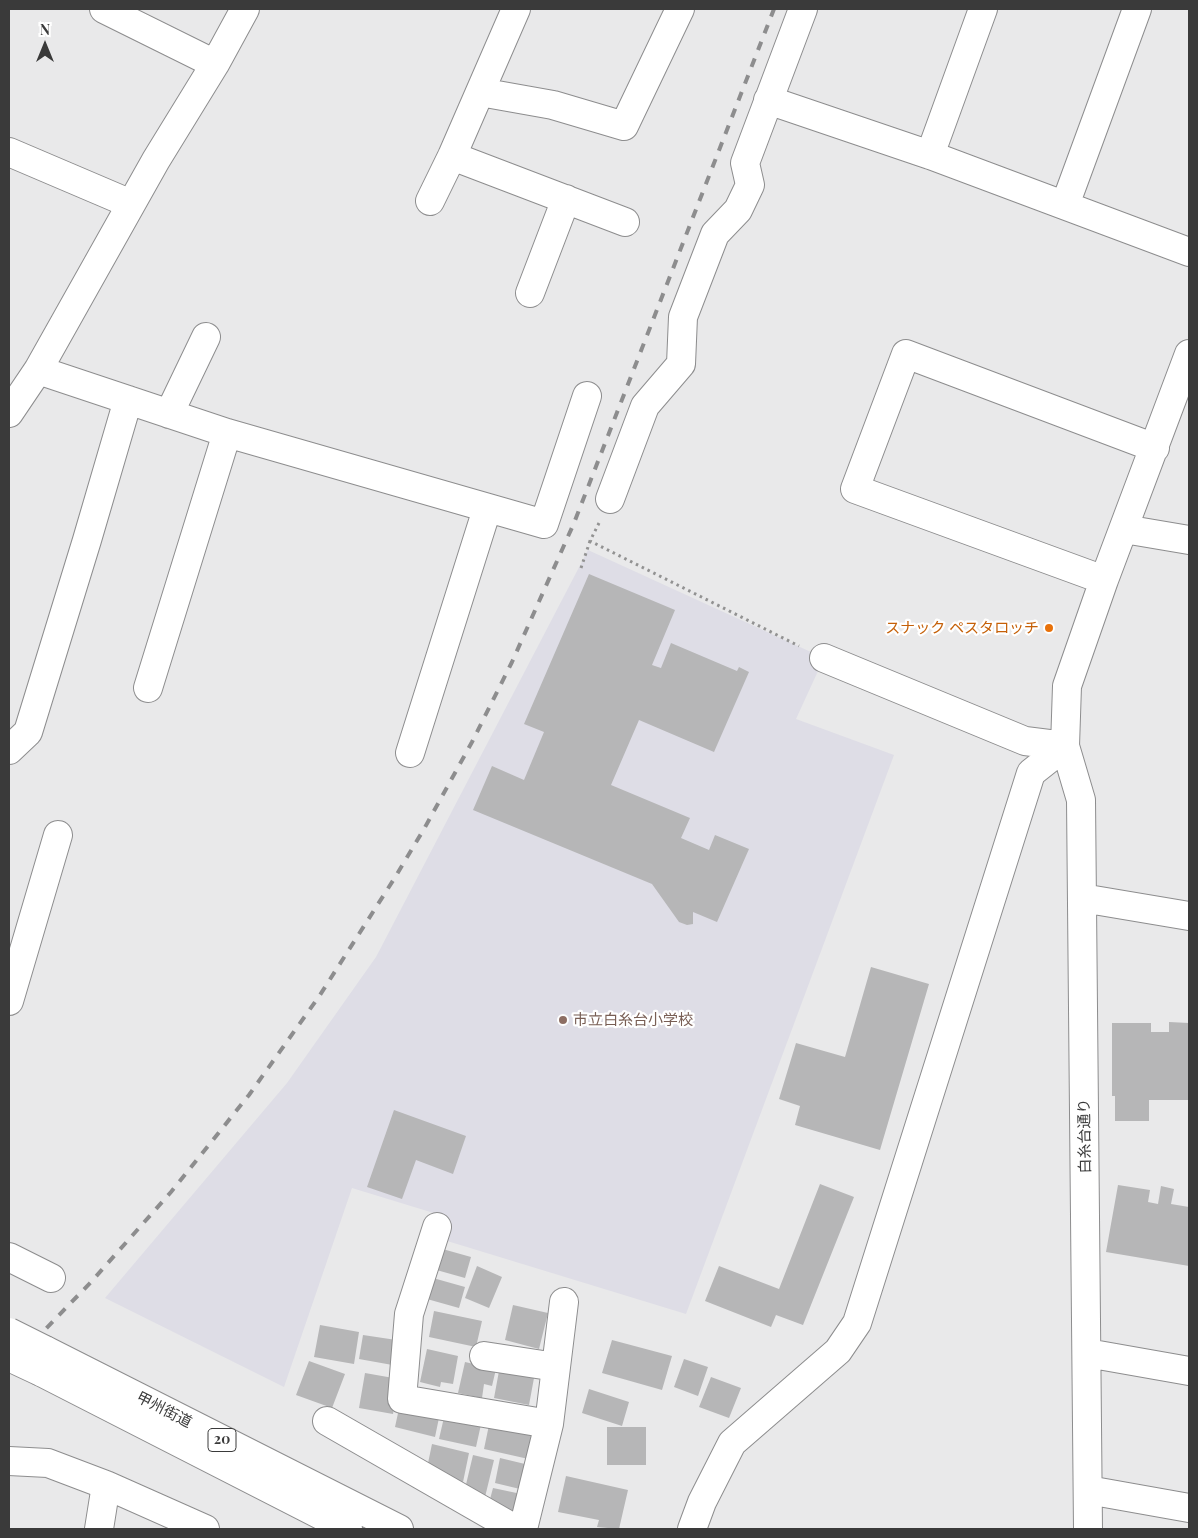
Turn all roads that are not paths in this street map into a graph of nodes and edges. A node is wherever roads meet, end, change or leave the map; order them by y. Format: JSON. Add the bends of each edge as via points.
{"nodes":[{"id":1,"x":104,"y":9,"type":"edge"},
{"id":2,"x":245,"y":9,"type":"edge"},
{"id":3,"x":516,"y":9,"type":"edge"},
{"id":4,"x":680,"y":9,"type":"edge"},
{"id":5,"x":803,"y":9,"type":"edge"},
{"id":6,"x":983,"y":9,"type":"edge"},
{"id":7,"x":1137,"y":9,"type":"edge"},
{"id":8,"x":215,"y":64,"type":"junction"},
{"id":9,"x":480,"y":92,"type":"junction"},
{"id":10,"x":768,"y":100,"type":"junction"},
{"id":11,"x":9,"y":152,"type":"edge"},
{"id":12,"x":930,"y":155,"type":"junction"},
{"id":13,"x":452,"y":156,"type":"junction"},
{"id":14,"x":566,"y":199,"type":"junction"},
{"id":15,"x":430,"y":201,"type":"dead end"},
{"id":16,"x":131,"y":204,"type":"junction"},
{"id":17,"x":1065,"y":205,"type":"junction"},
{"id":18,"x":625,"y":222,"type":"dead end"},
{"id":19,"x":1189,"y":252,"type":"edge"},
{"id":20,"x":530,"y":293,"type":"dead end"},
{"id":21,"x":206,"y":336,"type":"dead end"},
{"id":22,"x":1189,"y":354,"type":"edge"},
{"id":23,"x":38,"y":370,"type":"junction"},
{"id":24,"x":587,"y":396,"type":"dead end"},
{"id":25,"x":128,"y":400,"type":"junction"},
{"id":26,"x":9,"y":413,"type":"edge"},
{"id":27,"x":169,"y":414,"type":"junction"},
{"id":28,"x":227,"y":433,"type":"junction"},
{"id":29,"x":1155,"y":448,"type":"junction"},
{"id":30,"x":610,"y":499,"type":"road end"},
{"id":31,"x":488,"y":509,"type":"junction"},
{"id":32,"x":1124,"y":529,"type":"junction"},
{"id":33,"x":1189,"y":540,"type":"edge"},
{"id":34,"x":1104,"y":580,"type":"junction"},
{"id":35,"x":824,"y":658,"type":"road end"},
{"id":36,"x":148,"y":688,"type":"dead end"},
{"id":37,"x":1065,"y":746,"type":"junction"},
{"id":38,"x":9,"y":750,"type":"edge"},
{"id":39,"x":410,"y":753,"type":"dead end"},
{"id":40,"x":58,"y":835,"type":"dead end"},
{"id":41,"x":1082,"y":898,"type":"junction"},
{"id":42,"x":1189,"y":916,"type":"edge"},
{"id":43,"x":9,"y":1002,"type":"edge"},
{"id":44,"x":437,"y":1227,"type":"dead end"},
{"id":45,"x":9,"y":1257,"type":"edge"},
{"id":46,"x":51,"y":1278,"type":"dead end"},
{"id":47,"x":564,"y":1302,"type":"dead end"},
{"id":48,"x":9,"y":1332,"type":"edge"},
{"id":49,"x":1087,"y":1353,"type":"junction"},
{"id":50,"x":9,"y":1356,"type":"edge"},
{"id":51,"x":484,"y":1356,"type":"dead end"},
{"id":52,"x":43,"y":1361,"type":"junction"},
{"id":53,"x":556,"y":1367,"type":"junction"},
{"id":54,"x":1189,"y":1371,"type":"edge"},
{"id":55,"x":327,"y":1421,"type":"dead end"},
{"id":56,"x":549,"y":1424,"type":"junction"},
{"id":57,"x":9,"y":1461,"type":"edge"},
{"id":58,"x":106,"y":1485,"type":"junction"},
{"id":59,"x":1088,"y":1490,"type":"junction"},
{"id":60,"x":1189,"y":1508,"type":"edge"},
{"id":61,"x":99,"y":1529,"type":"edge"},
{"id":62,"x":205,"y":1529,"type":"edge"},
{"id":63,"x":348,"y":1529,"type":"edge"},
{"id":64,"x":400,"y":1529,"type":"edge"},
{"id":65,"x":515,"y":1529,"type":"edge"},
{"id":66,"x":523,"y":1529,"type":"edge"},
{"id":67,"x":692,"y":1529,"type":"edge"},
{"id":68,"x":1088,"y":1529,"type":"edge"}],
"edges":[{"from":1,"to":8,"type":"main road"},
{"from":2,"to":8,"type":"main road"},
{"from":3,"to":9,"type":"main road"},
{"from":4,"to":9,"type":"main road","via":[[624,126],[553,105]]},
{"from":5,"to":10,"type":"main road"},
{"from":6,"to":12,"type":"main road"},
{"from":7,"to":17,"type":"main road"},
{"from":8,"to":16,"type":"main road"},
{"from":9,"to":13,"type":"main road"},
{"from":10,"to":12,"type":"main road"},
{"from":10,"to":30,"type":"main road","via":[[745,163],[750,185],[738,210],[715,234],[683,317],[681,364],[645,406]]},
{"from":11,"to":16,"type":"main road"},
{"from":12,"to":17,"type":"main road"},
{"from":13,"to":14,"type":"main road"},
{"from":13,"to":15,"type":"main road"},
{"from":14,"to":18,"type":"main road"},
{"from":14,"to":20,"type":"main road"},
{"from":16,"to":23,"type":"main road"},
{"from":17,"to":19,"type":"main road"},
{"from":21,"to":27,"type":"main road"},
{"from":22,"to":29,"type":"main road","name":"白糸台通り"},
{"from":23,"to":25,"type":"main road"},
{"from":23,"to":26,"type":"main road"},
{"from":24,"to":31,"type":"main road","via":[[544,524]]},
{"from":25,"to":27,"type":"main road"},
{"from":25,"to":38,"type":"main road","via":[[28,732]]},
{"from":27,"to":28,"type":"main road"},
{"from":28,"to":31,"type":"main road"},
{"from":28,"to":36,"type":"main road"},
{"from":29,"to":32,"type":"main road","name":"白糸台通り"},
{"from":29,"to":34,"type":"main road","via":[[906,354],[855,489]]},
{"from":31,"to":39,"type":"main road"},
{"from":32,"to":33,"type":"main road"},
{"from":32,"to":34,"type":"main road","name":"白糸台通り"},
{"from":34,"to":37,"type":"main road","name":"白糸台通り","via":[[1067,686]]},
{"from":35,"to":37,"type":"main road","via":[[1026,741]]},
{"from":37,"to":41,"type":"main road","name":"白糸台通り","via":[[1080,800]]},
{"from":37,"to":67,"type":"main road","via":[[1031,773],[857,1323],[838,1351],[732,1443]]},
{"from":40,"to":43,"type":"main road"},
{"from":41,"to":42,"type":"main road"},
{"from":41,"to":49,"type":"main road","name":"白糸台通り"},
{"from":44,"to":56,"type":"main road","via":[[409,1314],[402,1399]]},
{"from":45,"to":46,"type":"main road"},
{"from":47,"to":53,"type":"main road"},
{"from":48,"to":52,"type":"main road","name":"甲州街道","number":"20","bridge":true},
{"from":49,"to":54,"type":"main road"},
{"from":49,"to":59,"type":"main road","name":"白糸台通り"},
{"from":50,"to":52,"type":"main road","name":"甲州街道","number":"20","bridge":true},
{"from":51,"to":53,"type":"main road"},
{"from":52,"to":63,"type":"main road","name":"甲州街道","number":"20"},
{"from":52,"to":64,"type":"main road","name":"甲州街道","number":"20"},
{"from":53,"to":56,"type":"main road"},
{"from":55,"to":65,"type":"main road"},
{"from":56,"to":66,"type":"main road"},
{"from":57,"to":58,"type":"main road","via":[[48,1463]]},
{"from":58,"to":61,"type":"main road"},
{"from":58,"to":62,"type":"main road"},
{"from":59,"to":60,"type":"main road"},
{"from":59,"to":68,"type":"main road","name":"白糸台通り"}]}
